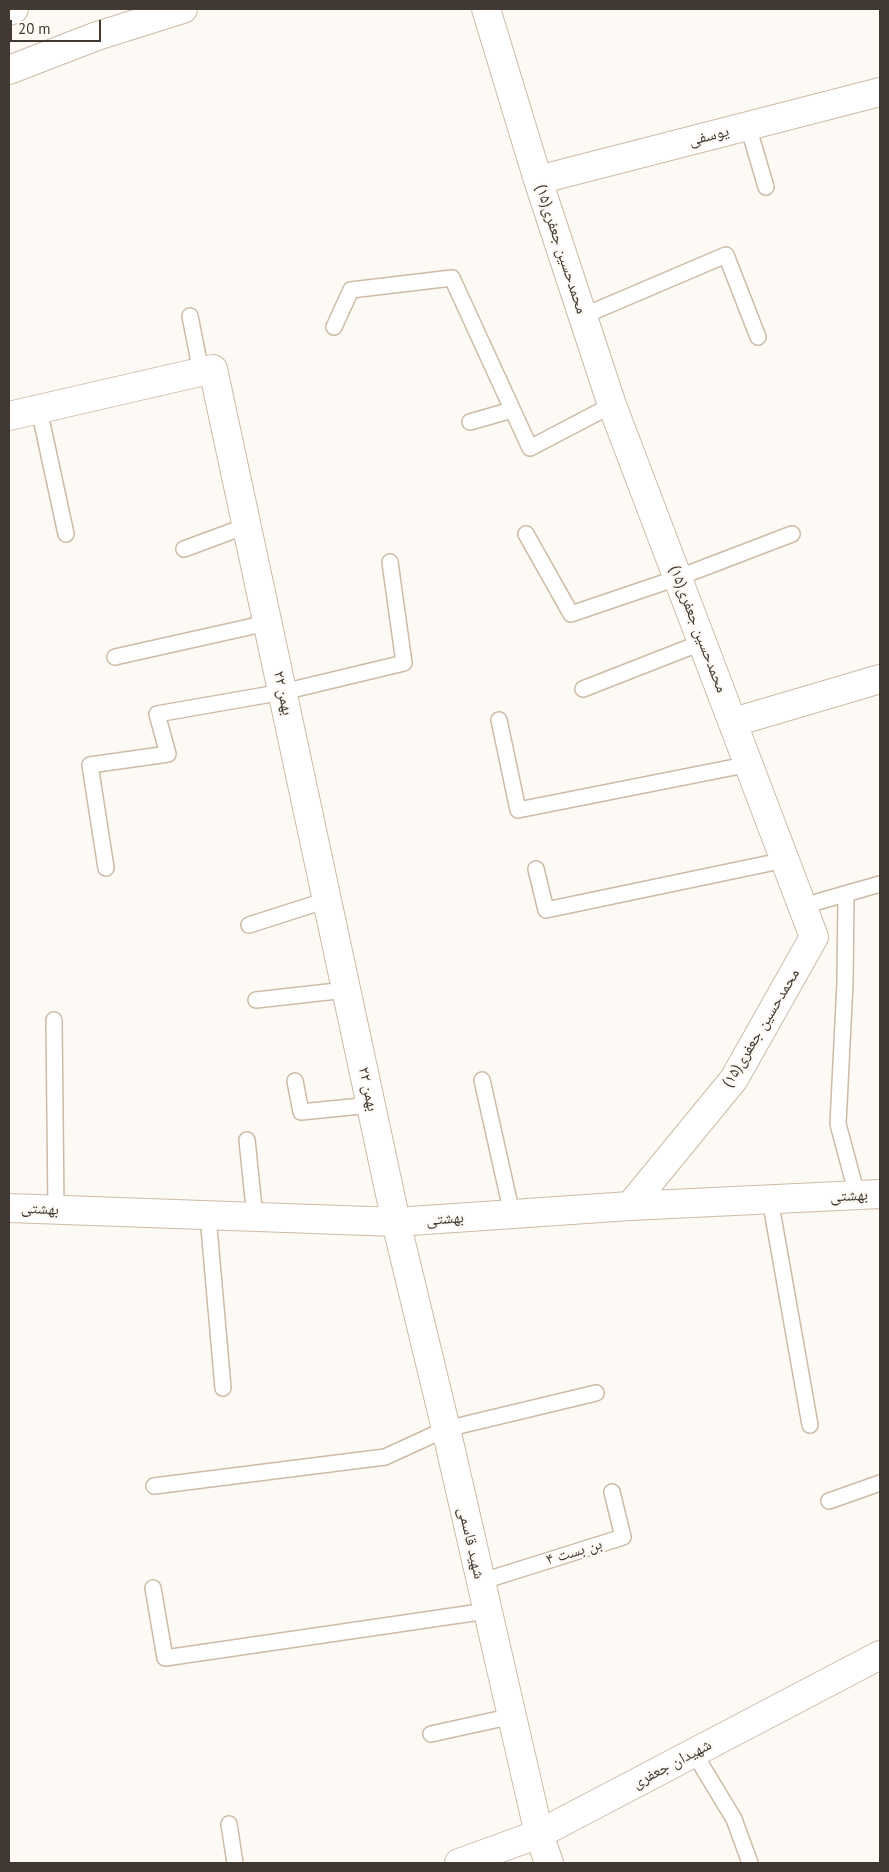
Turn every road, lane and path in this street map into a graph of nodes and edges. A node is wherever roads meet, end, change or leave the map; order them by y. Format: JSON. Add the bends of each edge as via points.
{"nodes":[{"id":1,"x":14,"y":9,"type":"edge"},
{"id":2,"x":183,"y":9,"type":"edge"},
{"id":3,"x":486,"y":9,"type":"edge"},
{"id":4,"x":9,"y":11,"type":"edge"},
{"id":5,"x":9,"y":70,"type":"edge"},
{"id":6,"x":880,"y":92,"type":"edge"},
{"id":7,"x":748,"y":126,"type":"junction"},
{"id":8,"x":538,"y":180,"type":"junction"},
{"id":9,"x":766,"y":187,"type":"dead end"},
{"id":10,"x":190,"y":316,"type":"dead end"},
{"id":11,"x":583,"y":316,"type":"junction"},
{"id":12,"x":334,"y":327,"type":"dead end"},
{"id":13,"x":758,"y":337,"type":"dead end"},
{"id":14,"x":201,"y":372,"type":"junction"},
{"id":15,"x":612,"y":404,"type":"junction"},
{"id":16,"x":39,"y":409,"type":"junction"},
{"id":17,"x":512,"y":410,"type":"junction"},
{"id":18,"x":9,"y":416,"type":"edge"},
{"id":19,"x":470,"y":422,"type":"dead end"},
{"id":20,"x":246,"y":526,"type":"junction"},
{"id":21,"x":66,"y":534,"type":"dead end"},
{"id":22,"x":526,"y":534,"type":"dead end"},
{"id":23,"x":792,"y":534,"type":"dead end"},
{"id":24,"x":184,"y":549,"type":"dead end"},
{"id":25,"x":390,"y":562,"type":"dead end"},
{"id":26,"x":678,"y":578,"type":"junction"},
{"id":27,"x":267,"y":623,"type":"junction"},
{"id":28,"x":702,"y":642,"type":"junction"},
{"id":29,"x":115,"y":657,"type":"dead end"},
{"id":30,"x":880,"y":679,"type":"edge"},
{"id":31,"x":583,"y":689,"type":"dead end"},
{"id":32,"x":282,"y":692,"type":"junction"},
{"id":33,"x":499,"y":720,"type":"dead end"},
{"id":34,"x":734,"y":722,"type":"junction"},
{"id":35,"x":750,"y":764,"type":"junction"},
{"id":36,"x":785,"y":860,"type":"junction"},
{"id":37,"x":106,"y":868,"type":"dead end"},
{"id":38,"x":536,"y":869,"type":"dead end"},
{"id":39,"x":880,"y":884,"type":"edge"},
{"id":40,"x":846,"y":894,"type":"junction"},
{"id":41,"x":327,"y":900,"type":"junction"},
{"id":42,"x":803,"y":906,"type":"junction"},
{"id":43,"x":249,"y":925,"type":"dead end"},
{"id":44,"x":346,"y":990,"type":"junction"},
{"id":45,"x":256,"y":1000,"type":"dead end"},
{"id":46,"x":54,"y":1020,"type":"dead end"},
{"id":47,"x":482,"y":1080,"type":"dead end"},
{"id":48,"x":295,"y":1081,"type":"dead end"},
{"id":49,"x":371,"y":1105,"type":"junction"},
{"id":50,"x":246,"y":1140,"type":"dead end"},
{"id":51,"x":869,"y":1195,"type":"edge"},
{"id":52,"x":770,"y":1199,"type":"junction"},
{"id":53,"x":630,"y":1206,"type":"junction"},
{"id":54,"x":9,"y":1208,"type":"edge"},
{"id":55,"x":56,"y":1210,"type":"junction"},
{"id":56,"x":512,"y":1214,"type":"junction"},
{"id":57,"x":208,"y":1216,"type":"junction"},
{"id":58,"x":255,"y":1218,"type":"junction"},
{"id":59,"x":396,"y":1222,"type":"junction"},
{"id":60,"x":222,"y":1388,"type":"dead end"},
{"id":61,"x":596,"y":1394,"type":"dead end"},
{"id":62,"x":810,"y":1425,"type":"dead end"},
{"id":63,"x":446,"y":1429,"type":"junction"},
{"id":64,"x":880,"y":1483,"type":"edge"},
{"id":65,"x":154,"y":1486,"type":"dead end"},
{"id":66,"x":612,"y":1492,"type":"dead end"},
{"id":67,"x":829,"y":1502,"type":"dead end"},
{"id":68,"x":480,"y":1582,"type":"junction"},
{"id":69,"x":153,"y":1588,"type":"dead end"},
{"id":70,"x":487,"y":1610,"type":"junction"},
{"id":71,"x":880,"y":1655,"type":"edge"},
{"id":72,"x":513,"y":1716,"type":"junction"},
{"id":73,"x":431,"y":1734,"type":"dead end"},
{"id":74,"x":694,"y":1752,"type":"junction"},
{"id":75,"x":229,"y":1824,"type":"dead end"},
{"id":76,"x":539,"y":1834,"type":"junction"},
{"id":77,"x":235,"y":1863,"type":"edge"},
{"id":78,"x":459,"y":1863,"type":"edge"},
{"id":79,"x":549,"y":1863,"type":"edge"},
{"id":80,"x":750,"y":1863,"type":"edge"}],
"edges":[{"from":1,"to":4,"type":"street"},
{"from":2,"to":5,"type":"street","via":[[97,36]]},
{"from":3,"to":8,"type":"street","name":"محمدحسین جعفری(۱۵)"},
{"from":6,"to":7,"type":"street","name":"یوسفی"},
{"from":7,"to":8,"type":"street","name":"یوسفی"},
{"from":7,"to":9,"type":"lane"},
{"from":8,"to":11,"type":"street","name":"محمدحسین جعفری(۱۵)"},
{"from":10,"to":14,"type":"lane"},
{"from":11,"to":13,"type":"lane","via":[[726,255]]},
{"from":11,"to":15,"type":"street","name":"محمدحسین جعفری(۱۵)"},
{"from":12,"to":17,"type":"lane","via":[[351,290],[452,278]]},
{"from":14,"to":16,"type":"street"},
{"from":14,"to":20,"type":"street","name":"۲۲ بهمن","via":[[213,369]]},
{"from":15,"to":17,"type":"lane","via":[[530,448]]},
{"from":15,"to":26,"type":"street","name":"محمدحسین جعفری(۱۵)"},
{"from":16,"to":18,"type":"street"},
{"from":16,"to":21,"type":"lane"},
{"from":17,"to":19,"type":"lane"},
{"from":20,"to":24,"type":"lane"},
{"from":20,"to":27,"type":"street","name":"۲۲ بهمن"},
{"from":22,"to":26,"type":"lane","via":[[571,614]]},
{"from":23,"to":26,"type":"lane"},
{"from":25,"to":32,"type":"lane","via":[[404,664]]},
{"from":26,"to":28,"type":"street","name":"محمدحسین جعفری(۱۵)"},
{"from":27,"to":29,"type":"lane"},
{"from":27,"to":32,"type":"street","name":"۲۲ بهمن"},
{"from":28,"to":31,"type":"lane"},
{"from":28,"to":34,"type":"street","name":"محمدحسین جعفری(۱۵)"},
{"from":30,"to":34,"type":"street"},
{"from":32,"to":37,"type":"lane","via":[[157,714],[168,754],[90,765]]},
{"from":32,"to":41,"type":"street","name":"۲۲ بهمن"},
{"from":33,"to":35,"type":"lane","via":[[518,810]]},
{"from":34,"to":35,"type":"street","name":"محمدحسین جعفری(۱۵)"},
{"from":35,"to":36,"type":"street","name":"محمدحسین جعفری(۱۵)"},
{"from":36,"to":38,"type":"lane","via":[[546,910]]},
{"from":36,"to":42,"type":"street","name":"محمدحسین جعفری(۱۵)"},
{"from":39,"to":40,"type":"lane"},
{"from":40,"to":42,"type":"lane"},
{"from":40,"to":51,"type":"lane","via":[[838,1124]]},
{"from":41,"to":43,"type":"lane"},
{"from":41,"to":44,"type":"street","name":"۲۲ بهمن"},
{"from":42,"to":53,"type":"street","name":"محمدحسین جعفری(۱۵)","via":[[814,937],[734,1079]]},
{"from":44,"to":45,"type":"lane"},
{"from":44,"to":49,"type":"street","name":"۲۲ بهمن"},
{"from":46,"to":55,"type":"lane"},
{"from":47,"to":56,"type":"lane"},
{"from":48,"to":49,"type":"lane","via":[[302,1112]]},
{"from":49,"to":59,"type":"street","name":"۲۲ بهمن"},
{"from":50,"to":58,"type":"lane"},
{"from":51,"to":52,"type":"street","name":"بهشتی"},
{"from":52,"to":53,"type":"street","name":"بهشتی"},
{"from":52,"to":62,"type":"lane"},
{"from":53,"to":56,"type":"street","name":"بهشتی"},
{"from":54,"to":55,"type":"street","name":"بهشتی"},
{"from":55,"to":57,"type":"street","name":"بهشتی"},
{"from":56,"to":59,"type":"street","name":"بهشتی"},
{"from":57,"to":58,"type":"street","name":"بهشتی"},
{"from":57,"to":60,"type":"lane"},
{"from":58,"to":59,"type":"street","name":"بهشتی"},
{"from":59,"to":63,"type":"street","name":"شهید قاسمی"},
{"from":61,"to":63,"type":"lane"},
{"from":63,"to":65,"type":"lane","via":[[386,1457]]},
{"from":63,"to":68,"type":"street","name":"شهید قاسمی"},
{"from":64,"to":67,"type":"lane"},
{"from":66,"to":68,"type":"lane","name":"بن بست ۴","via":[[623,1537]]},
{"from":68,"to":70,"type":"street","name":"شهید قاسمی"},
{"from":69,"to":70,"type":"lane","via":[[165,1658]]},
{"from":70,"to":72,"type":"street","name":"شهید قاسمی"},
{"from":71,"to":74,"type":"street","name":"شهیدان جعفری"},
{"from":72,"to":73,"type":"lane"},
{"from":72,"to":76,"type":"street","name":"شهید قاسمی"},
{"from":74,"to":76,"type":"street","name":"شهیدان جعفری"},
{"from":74,"to":80,"type":"lane","via":[[734,1819]]},
{"from":75,"to":77,"type":"lane"},
{"from":76,"to":78,"type":"street","name":"شهیدان جعفری"},
{"from":76,"to":79,"type":"street","name":"شهید قاسمی"}]}
